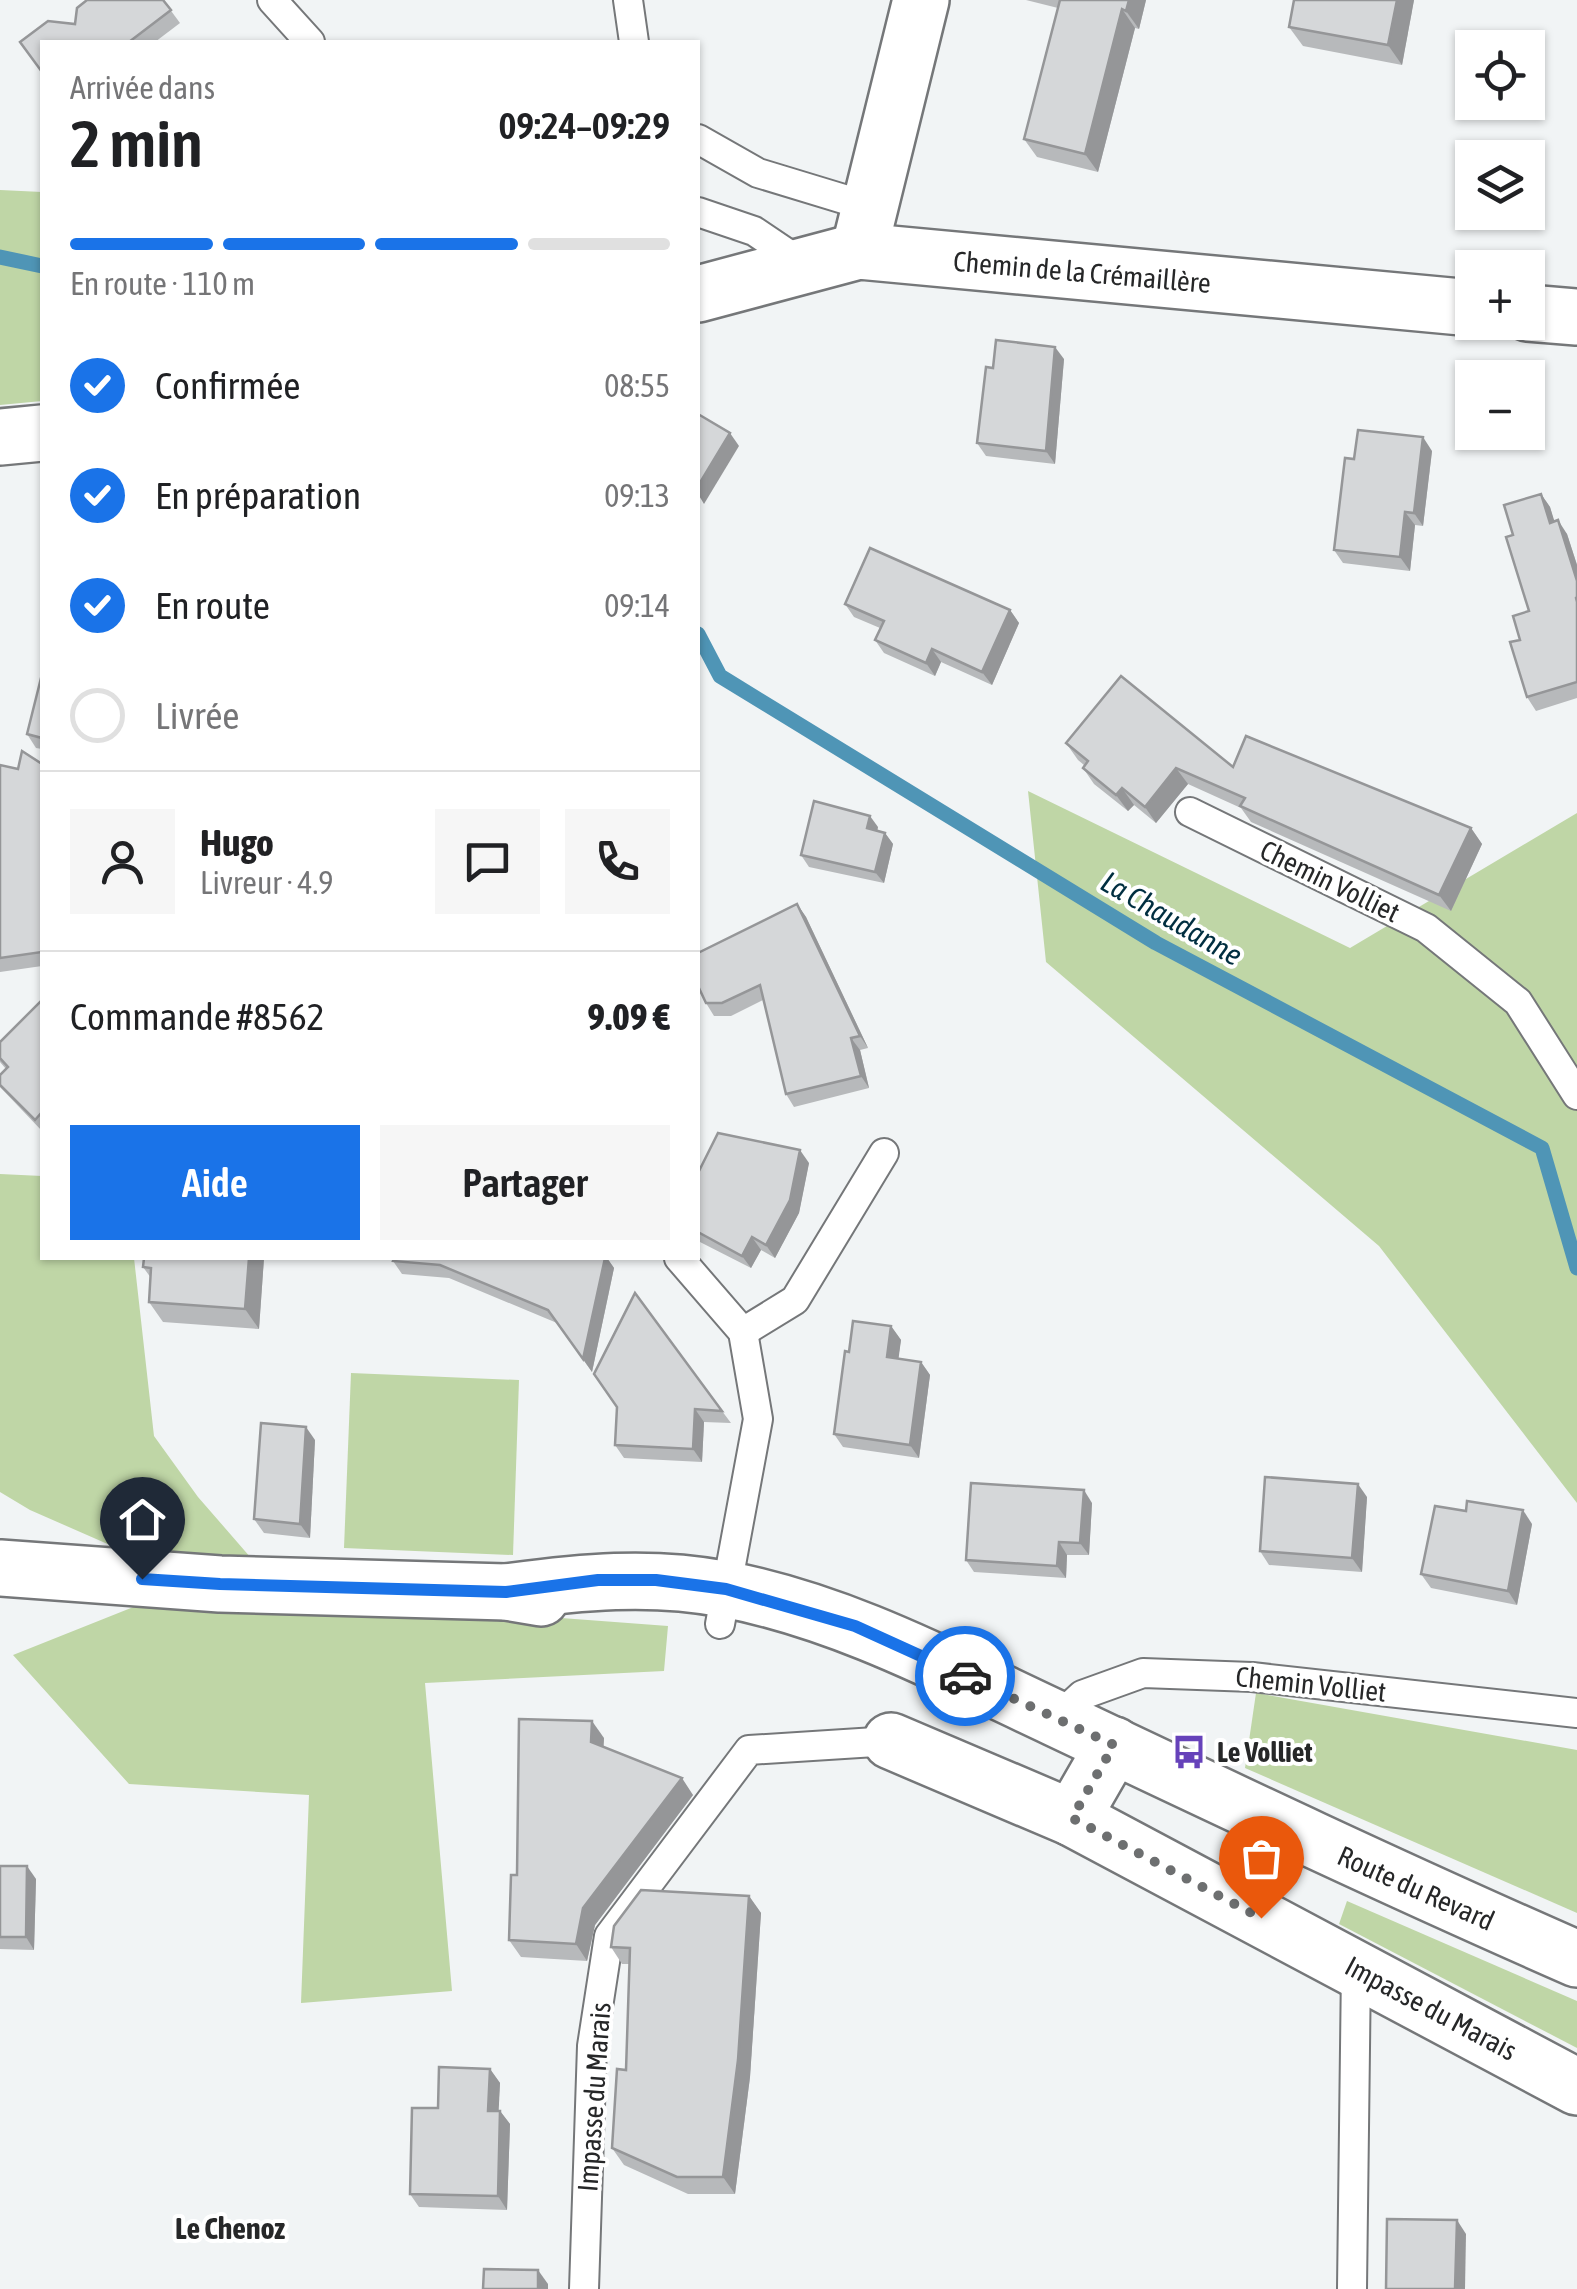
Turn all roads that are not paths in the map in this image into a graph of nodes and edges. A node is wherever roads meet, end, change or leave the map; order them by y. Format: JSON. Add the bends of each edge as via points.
{"nodes":[{"id":1,"x":272,"y":0,"type":"edge"},
{"id":2,"x":628,"y":0,"type":"edge"},
{"id":3,"x":922,"y":0,"type":"edge"},
{"id":4,"x":308,"y":40,"type":"edge"},
{"id":5,"x":634,"y":40,"type":"edge"},
{"id":6,"x":700,"y":140,"type":"edge"},
{"id":7,"x":700,"y":213,"type":"edge"},
{"id":8,"x":864,"y":229,"type":"junction"},
{"id":9,"x":807,"y":266,"type":"junction"},
{"id":10,"x":700,"y":293,"type":"edge"},
{"id":11,"x":1455,"y":306,"type":"edge"},
{"id":12,"x":1545,"y":314,"type":"edge"},
{"id":13,"x":1577,"y":317,"type":"edge"},
{"id":14,"x":40,"y":433,"type":"edge"},
{"id":15,"x":0,"y":436,"type":"edge"},
{"id":16,"x":1190,"y":812,"type":"dead end"},
{"id":17,"x":1577,"y":1095,"type":"edge"},
{"id":18,"x":884,"y":1152,"type":"dead end"},
{"id":19,"x":681,"y":1260,"type":"edge"},
{"id":20,"x":743,"y":1332,"type":"junction"},
{"id":21,"x":0,"y":1568,"type":"edge"},
{"id":22,"x":723,"y":1607,"type":"junction"},
{"id":23,"x":1577,"y":1713,"type":"edge"},
{"id":24,"x":1056,"y":1719,"type":"junction"},
{"id":25,"x":891,"y":1741,"type":"joint"},
{"id":26,"x":1114,"y":1745,"type":"junction"},
{"id":27,"x":1072,"y":1818,"type":"junction"},
{"id":28,"x":1577,"y":1959,"type":"edge"},
{"id":29,"x":1356,"y":1968,"type":"junction"},
{"id":30,"x":1577,"y":2087,"type":"edge"},
{"id":31,"x":584,"y":2289,"type":"edge"},
{"id":32,"x":1352,"y":2289,"type":"edge"}],
"edges":[{"from":1,"to":4,"type":"lane"},
{"from":2,"to":5,"type":"lane"},
{"from":3,"to":8,"type":"street"},
{"from":6,"to":8,"type":"lane"},
{"from":7,"to":9,"type":"lane","via":[[754,230]]},
{"from":8,"to":9,"type":"street","name":"Chemin de la Crémaillère"},
{"from":8,"to":11,"type":"street","name":"Chemin de la Crémaillère"},
{"from":9,"to":10,"type":"street","name":"Chemin de la Crémaillère"},
{"from":12,"to":13,"type":"street"},
{"from":14,"to":15,"type":"street"},
{"from":16,"to":17,"type":"lane","name":"Chemin Volliet","via":[[1426,928],[1518,1002]]},
{"from":18,"to":20,"type":"lane","via":[[794,1300]]},
{"from":19,"to":20,"type":"lane"},
{"from":20,"to":22,"type":"lane","via":[[758,1419]]},
{"from":21,"to":22,"type":"street","name":"Route du Revard","via":[[220,1584],[506,1592],[656,1580]]},
{"from":22,"to":24,"type":"street","name":"Route du Revard","via":[[855,1626]]},
{"from":23,"to":24,"type":"lane","name":"Chemin Volliet","via":[[1252,1676],[1144,1673],[1082,1695]]},
{"from":24,"to":26,"type":"street","name":"Route du Revard"},
{"from":25,"to":27,"type":"street","name":"Impasse du Marais"},
{"from":25,"to":31,"type":"lane","name":"Impasse du Marais","via":[[749,1750],[610,1936],[592,2046]]},
{"from":26,"to":27,"type":"street"},
{"from":26,"to":28,"type":"street","name":"Route du Revard","via":[[1372,1870]]},
{"from":27,"to":29,"type":"street","name":"Impasse du Marais"},
{"from":29,"to":30,"type":"street","name":"Impasse du Marais"},
{"from":29,"to":32,"type":"lane"}]}
